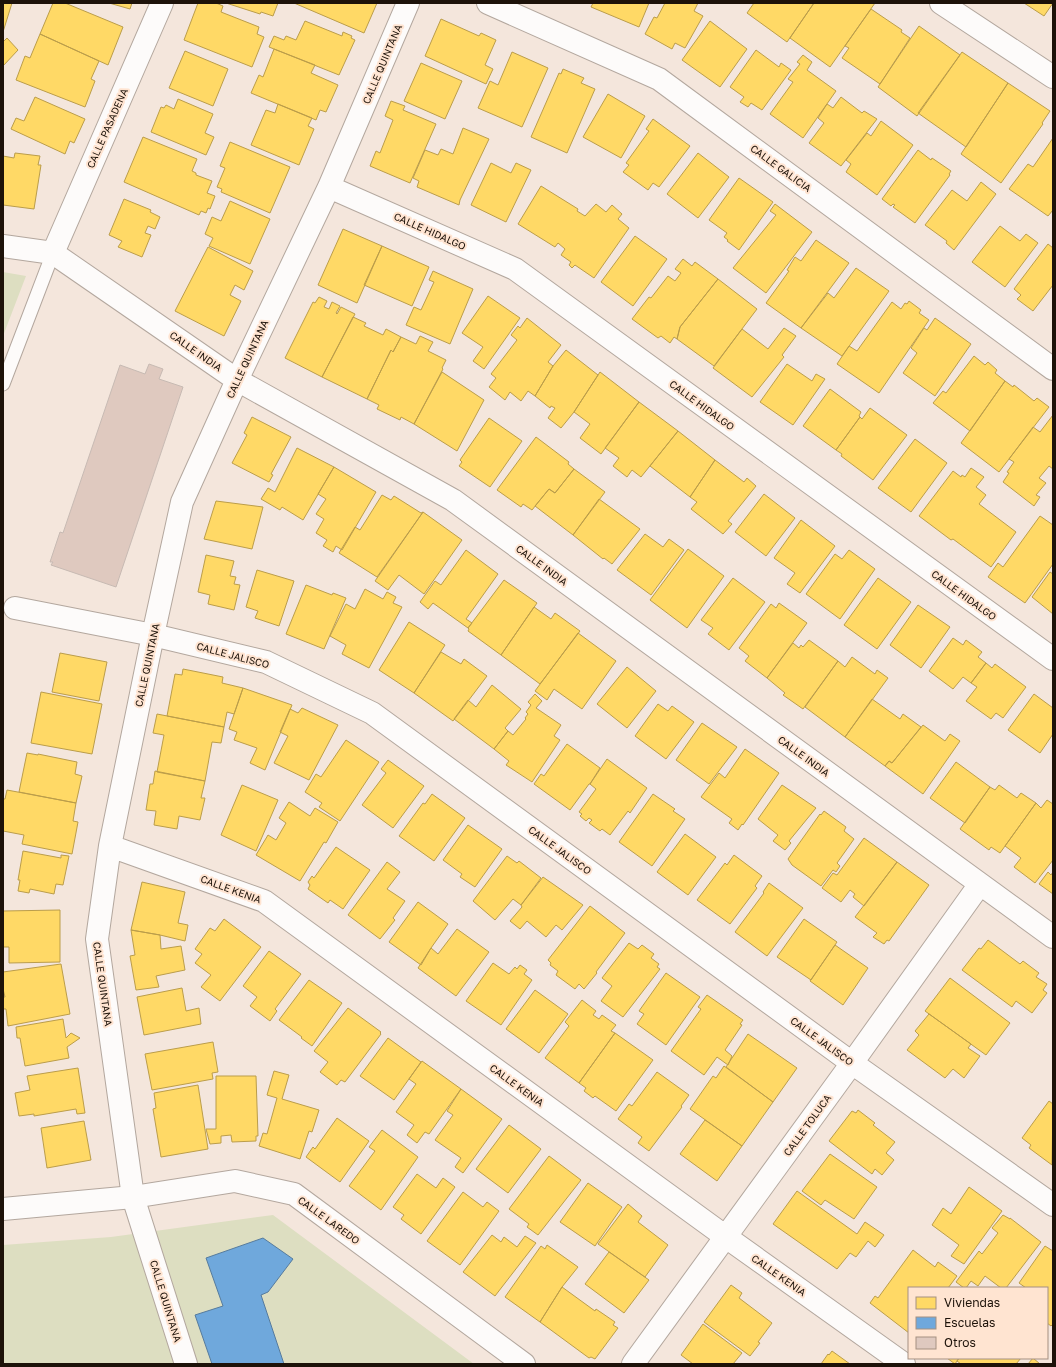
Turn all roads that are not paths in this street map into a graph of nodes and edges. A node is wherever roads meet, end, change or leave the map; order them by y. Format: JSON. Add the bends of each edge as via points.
{"nodes":[{"id":1,"x":162,"y":3,"type":"edge"},
{"id":2,"x":408,"y":3,"type":"edge"},
{"id":3,"x":488,"y":3,"type":"edge"},
{"id":4,"x":941,"y":3,"type":"edge"},
{"id":5,"x":1051,"y":73,"type":"edge"},
{"id":6,"x":329,"y":187,"type":"junction"},
{"id":7,"x":3,"y":246,"type":"edge"},
{"id":8,"x":53,"y":253,"type":"junction"},
{"id":9,"x":1053,"y":369,"type":"edge"},
{"id":10,"x":236,"y":380,"type":"junction"},
{"id":11,"x":3,"y":384,"type":"edge"},
{"id":12,"x":15,"y":608,"type":"dead end"},
{"id":13,"x":153,"y":634,"type":"junction"},
{"id":14,"x":1053,"y":659,"type":"edge"},
{"id":15,"x":110,"y":846,"type":"junction"},
{"id":16,"x":980,"y":884,"type":"junction"},
{"id":17,"x":1053,"y":937,"type":"edge"},
{"id":18,"x":852,"y":1063,"type":"junction"},
{"id":19,"x":134,"y":1197,"type":"junction"},
{"id":20,"x":1053,"y":1205,"type":"edge"},
{"id":21,"x":3,"y":1209,"type":"edge"},
{"id":22,"x":726,"y":1237,"type":"junction"},
{"id":23,"x":186,"y":1364,"type":"edge"},
{"id":24,"x":524,"y":1364,"type":"edge"},
{"id":25,"x":633,"y":1364,"type":"edge"},
{"id":26,"x":904,"y":1364,"type":"edge"}],
"edges":[{"from":1,"to":8,"type":"street","name":"CALLE PASADENA"},
{"from":2,"to":6,"type":"street","name":"CALLE QUINTANA"},
{"from":3,"to":9,"type":"street","name":"CALLE GALICIA","via":[[659,79]]},
{"from":4,"to":5,"type":"street"},
{"from":6,"to":10,"type":"street","name":"CALLE QUINTANA"},
{"from":6,"to":14,"type":"street","name":"CALLE HIDALGO","via":[[515,269]]},
{"from":7,"to":8,"type":"street","name":"CALLE INDIA"},
{"from":8,"to":10,"type":"street","name":"CALLE INDIA"},
{"from":8,"to":11,"type":"lane"},
{"from":10,"to":13,"type":"street","name":"CALLE QUINTANA","via":[[182,502]]},
{"from":10,"to":16,"type":"street","name":"CALLE INDIA","via":[[453,500]]},
{"from":12,"to":13,"type":"street","name":"CALLE JALISCO"},
{"from":13,"to":15,"type":"street","name":"CALLE QUINTANA"},
{"from":13,"to":18,"type":"street","name":"CALLE JALISCO","via":[[266,662],[372,713]]},
{"from":15,"to":19,"type":"street","name":"CALLE QUINTANA","via":[[97,939]]},
{"from":15,"to":22,"type":"street","name":"CALLE KENIA","via":[[264,901]]},
{"from":16,"to":17,"type":"street","name":"CALLE INDIA"},
{"from":16,"to":18,"type":"street","name":"CALLE TOLUCA"},
{"from":18,"to":20,"type":"street","name":"CALLE JALISCO"},
{"from":18,"to":22,"type":"street","name":"CALLE TOLUCA"},
{"from":19,"to":21,"type":"street","name":"CALLE LAREDO"},
{"from":19,"to":23,"type":"street","name":"CALLE QUINTANA"},
{"from":19,"to":24,"type":"street","name":"CALLE LAREDO","via":[[235,1181],[294,1194]]},
{"from":22,"to":25,"type":"street","name":"CALLE TOLUCA"},
{"from":22,"to":26,"type":"street","name":"CALLE KENIA"}]}
